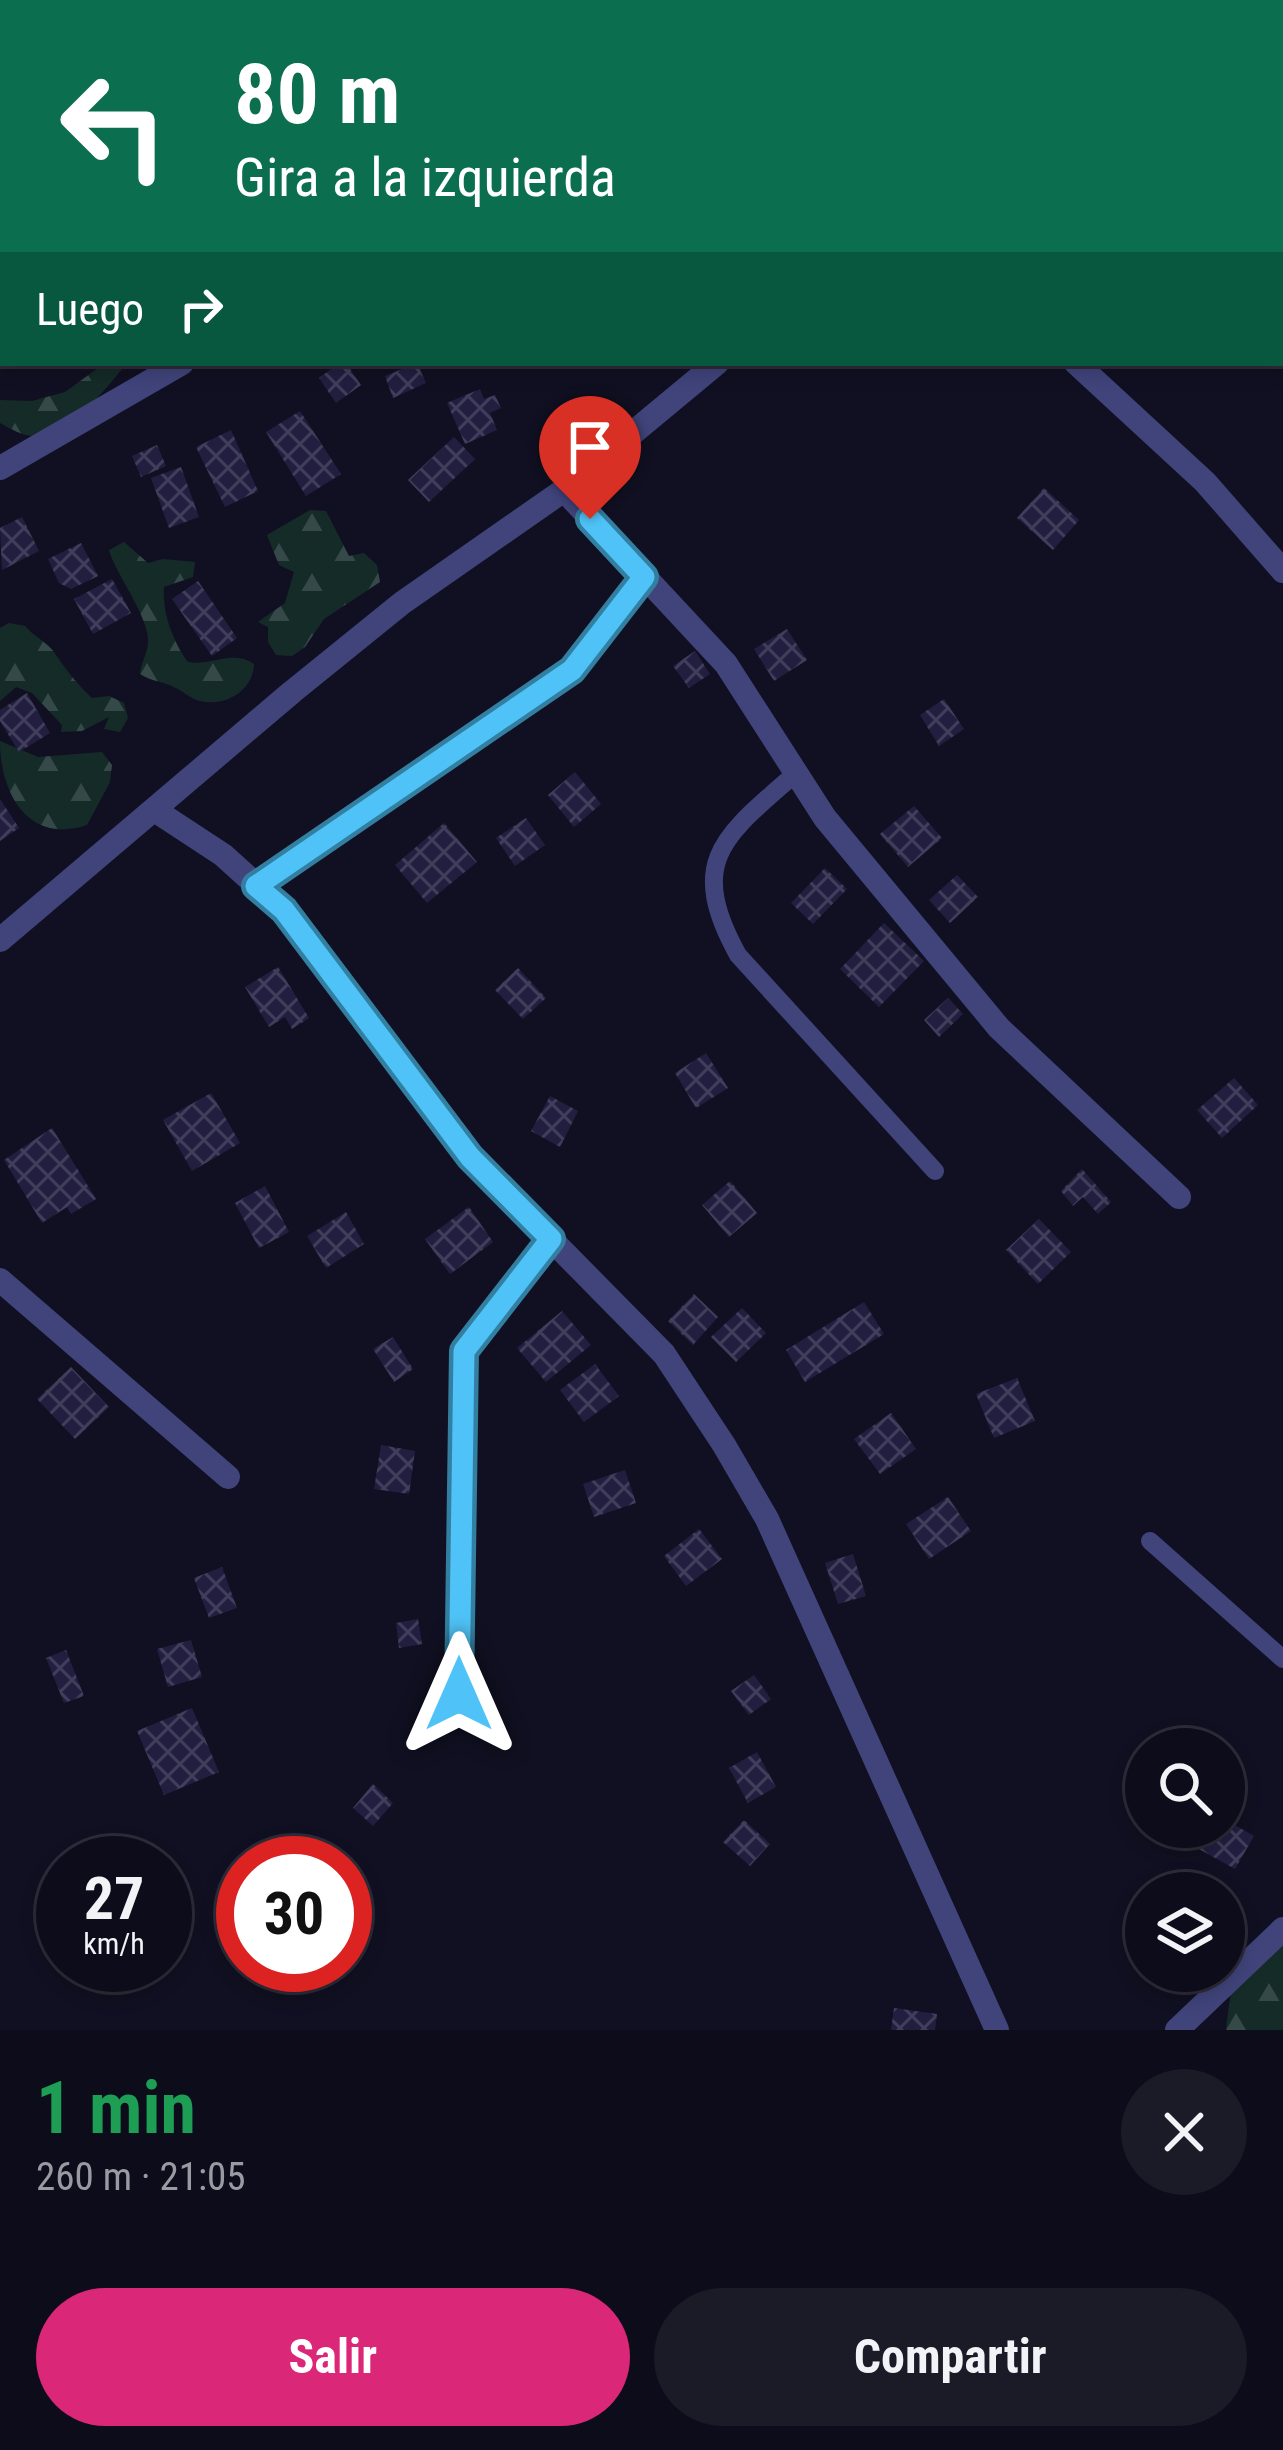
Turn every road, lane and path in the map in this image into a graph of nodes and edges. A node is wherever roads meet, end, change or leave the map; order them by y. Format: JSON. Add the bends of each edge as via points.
{"nodes":[{"id":1,"x":177,"y":366,"type":"edge"},
{"id":2,"x":712,"y":366,"type":"edge"},
{"id":3,"x":1079,"y":366,"type":"edge"},
{"id":4,"x":0,"y":468,"type":"edge"},
{"id":5,"x":563,"y":490,"type":"junction"},
{"id":6,"x":1283,"y":571,"type":"edge"},
{"id":7,"x":644,"y":577,"type":"junction"},
{"id":8,"x":796,"y":773,"type":"junction"},
{"id":9,"x":156,"y":811,"type":"junction"},
{"id":10,"x":256,"y":886,"type":"junction"},
{"id":11,"x":0,"y":940,"type":"edge"},
{"id":12,"x":935,"y":1171,"type":"dead end"},
{"id":13,"x":1179,"y":1197,"type":"dead end"},
{"id":14,"x":551,"y":1239,"type":"junction"},
{"id":15,"x":0,"y":1280,"type":"edge"},
{"id":16,"x":228,"y":1477,"type":"dead end"},
{"id":17,"x":1150,"y":1541,"type":"dead end"},
{"id":18,"x":1283,"y":1659,"type":"edge"},
{"id":19,"x":459,"y":1694,"type":"dead end"},
{"id":20,"x":1283,"y":1929,"type":"edge"},
{"id":21,"x":997,"y":2030,"type":"edge"},
{"id":22,"x":1177,"y":2030,"type":"edge"}],
"edges":[{"from":1,"to":4,"type":"street"},
{"from":2,"to":5,"type":"street"},
{"from":3,"to":6,"type":"street","via":[[1205,482]]},
{"from":5,"to":7,"type":"street"},
{"from":5,"to":9,"type":"street","via":[[402,603]]},
{"from":7,"to":8,"type":"street","via":[[726,664]]},
{"from":7,"to":10,"type":"street","via":[[572,670]]},
{"from":8,"to":12,"type":"lane","via":[[728,833],[713,869],[718,919],[738,955]]},
{"from":8,"to":13,"type":"street","via":[[999,1028]]},
{"from":9,"to":10,"type":"street"},
{"from":9,"to":11,"type":"street"},
{"from":10,"to":14,"type":"street","via":[[284,910],[470,1157]]},
{"from":14,"to":19,"type":"street","via":[[464,1351]]},
{"from":14,"to":21,"type":"street","via":[[664,1354],[767,1519]]},
{"from":15,"to":16,"type":"street"},
{"from":17,"to":18,"type":"lane"},
{"from":20,"to":22,"type":"street"}]}
